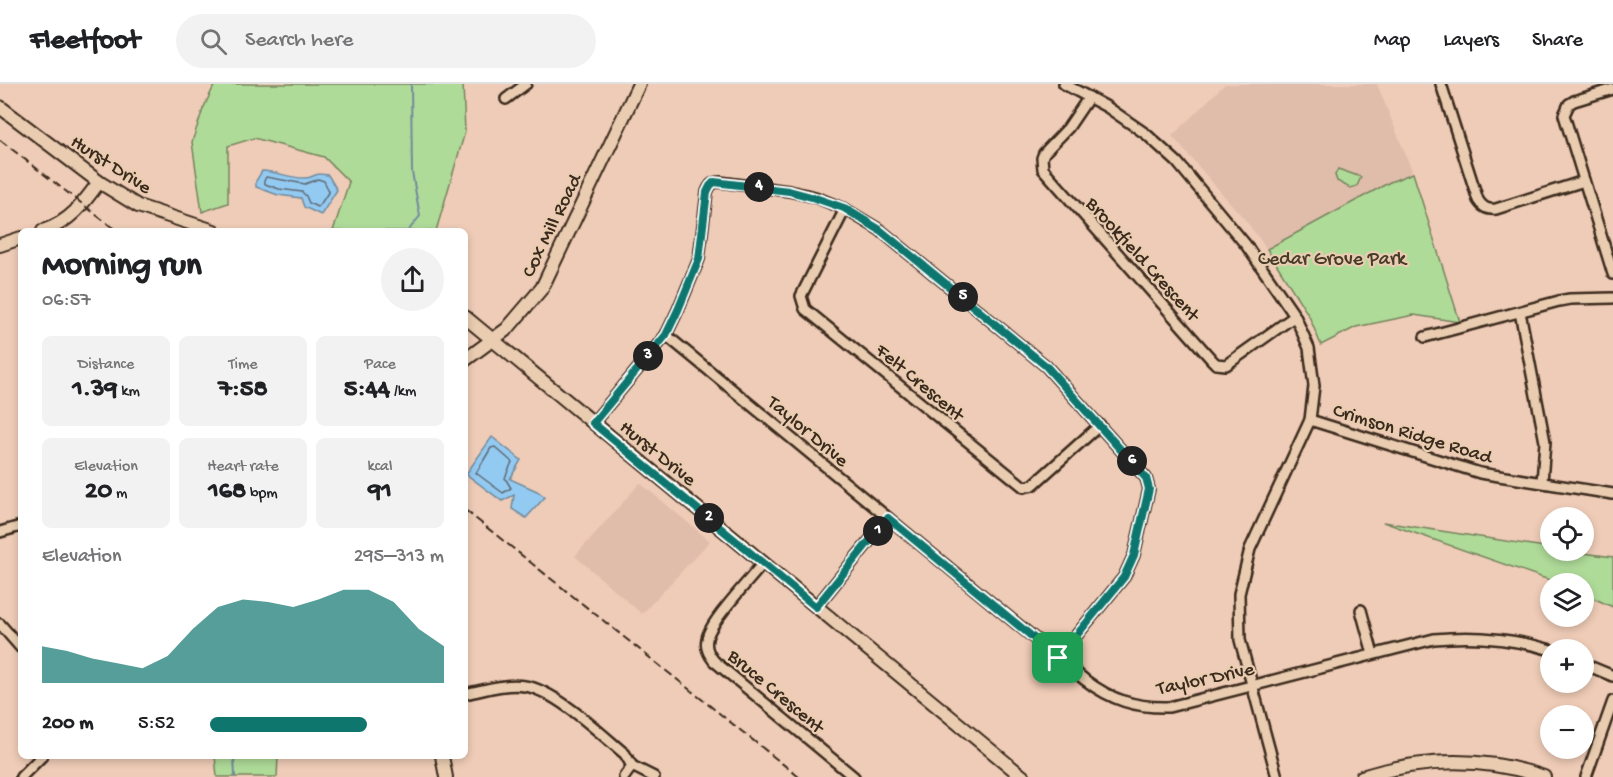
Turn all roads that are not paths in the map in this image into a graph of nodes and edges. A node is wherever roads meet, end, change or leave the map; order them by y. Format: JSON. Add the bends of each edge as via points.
{"nodes":[{"id":1,"x":526,"y":84,"type":"edge"},
{"id":2,"x":639,"y":84,"type":"edge"},
{"id":3,"x":1064,"y":84,"type":"edge"},
{"id":4,"x":1441,"y":84,"type":"edge"},
{"id":5,"x":1613,"y":89,"type":"edge"},
{"id":6,"x":1089,"y":97,"type":"junction"},
{"id":7,"x":506,"y":99,"type":"dead end"},
{"id":8,"x":0,"y":107,"type":"edge"},
{"id":9,"x":1584,"y":181,"type":"junction"},
{"id":10,"x":99,"y":182,"type":"junction"},
{"id":11,"x":844,"y":208,"type":"junction"},
{"id":12,"x":50,"y":228,"type":"edge"},
{"id":13,"x":205,"y":228,"type":"edge"},
{"id":14,"x":18,"y":239,"type":"edge"},
{"id":15,"x":0,"y":245,"type":"edge"},
{"id":16,"x":1613,"y":274,"type":"edge"},
{"id":17,"x":1613,"y":298,"type":"edge"},
{"id":18,"x":1520,"y":312,"type":"junction"},
{"id":19,"x":1295,"y":316,"type":"junction"},
{"id":20,"x":468,"y":318,"type":"edge"},
{"id":21,"x":666,"y":335,"type":"junction"},
{"id":22,"x":1425,"y":337,"type":"dead end"},
{"id":23,"x":494,"y":339,"type":"junction"},
{"id":24,"x":468,"y":358,"type":"edge"},
{"id":25,"x":1310,"y":420,"type":"junction"},
{"id":26,"x":593,"y":423,"type":"junction"},
{"id":27,"x":1100,"y":425,"type":"junction"},
{"id":28,"x":1542,"y":482,"type":"junction"},
{"id":29,"x":1613,"y":494,"type":"edge"},
{"id":30,"x":888,"y":518,"type":"junction"},
{"id":31,"x":18,"y":527,"type":"edge"},
{"id":32,"x":0,"y":532,"type":"edge"},
{"id":33,"x":764,"y":563,"type":"junction"},
{"id":34,"x":816,"y":607,"type":"junction"},
{"id":35,"x":1361,"y":610,"type":"dead end"},
{"id":36,"x":0,"y":624,"type":"edge"},
{"id":37,"x":18,"y":645,"type":"edge"},
{"id":38,"x":1540,"y":647,"type":"edge"},
{"id":39,"x":1373,"y":654,"type":"junction"},
{"id":40,"x":1058,"y":658,"type":"junction"},
{"id":41,"x":1594,"y":668,"type":"edge"},
{"id":42,"x":1613,"y":676,"type":"edge"},
{"id":43,"x":1252,"y":686,"type":"junction"},
{"id":44,"x":468,"y":693,"type":"edge"},
{"id":45,"x":1613,"y":700,"type":"edge"},
{"id":46,"x":39,"y":759,"type":"edge"},
{"id":47,"x":443,"y":759,"type":"edge"},
{"id":48,"x":632,"y":766,"type":"junction"},
{"id":49,"x":21,"y":777,"type":"edge"},
{"id":50,"x":446,"y":777,"type":"edge"},
{"id":51,"x":624,"y":777,"type":"edge"},
{"id":52,"x":654,"y":777,"type":"edge"},
{"id":53,"x":854,"y":777,"type":"edge"},
{"id":54,"x":1023,"y":777,"type":"edge"},
{"id":55,"x":1277,"y":777,"type":"edge"},
{"id":56,"x":1362,"y":777,"type":"edge"},
{"id":57,"x":1544,"y":777,"type":"edge"},
{"id":58,"x":1586,"y":777,"type":"edge"}],
"edges":[{"from":1,"to":7,"type":"street"},
{"from":2,"to":23,"type":"street","name":"Cox Mill Road","via":[[542,288]]},
{"from":3,"to":6,"type":"street"},
{"from":4,"to":9,"type":"street","via":[[1478,200],[1487,209]]},
{"from":5,"to":9,"type":"street","via":[[1574,101],[1566,109],[1565,121]]},
{"from":6,"to":19,"type":"street","via":[[1146,134],[1170,155],[1234,228]]},
{"from":6,"to":19,"type":"street","name":"Brookfield Crescent","via":[[1068,128],[1044,153],[1043,169],[1212,360],[1226,364]]},
{"from":8,"to":10,"type":"street","name":"Hurst Drive"},
{"from":9,"to":16,"type":"street"},
{"from":10,"to":12,"type":"street","via":[[78,210]]},
{"from":10,"to":13,"type":"street","name":"Hurst Drive","via":[[138,206]]},
{"from":11,"to":21,"type":"street","via":[[801,194],[714,182],[707,192],[697,265]]},
{"from":11,"to":27,"type":"street","via":[[880,230],[1046,366]]},
{"from":11,"to":27,"type":"street","name":"Felt Crescent","via":[[801,296],[805,309],[1023,487],[1033,485]]},
{"from":14,"to":15,"type":"street"},
{"from":17,"to":18,"type":"street","via":[[1570,299]]},
{"from":18,"to":22,"type":"street"},
{"from":18,"to":28,"type":"street","via":[[1544,432]]},
{"from":19,"to":25,"type":"street","via":[[1310,348],[1313,368]]},
{"from":20,"to":23,"type":"street","name":"Hurst Drive"},
{"from":21,"to":26,"type":"street"},
{"from":21,"to":30,"type":"street","name":"Taylor Drive"},
{"from":23,"to":24,"type":"street","name":"Cox Mill Road"},
{"from":23,"to":26,"type":"street","name":"Hurst Drive"},
{"from":25,"to":28,"type":"street","name":"Crimson Ridge Road","via":[[1465,469]]},
{"from":25,"to":43,"type":"street","via":[[1250,549],[1241,583],[1239,632]]},
{"from":26,"to":33,"type":"street","name":"Hurst Drive"},
{"from":27,"to":40,"type":"street","via":[[1146,478],[1149,489],[1134,555],[1124,577]]},
{"from":28,"to":29,"type":"street","name":"Crimson Ridge Road"},
{"from":30,"to":34,"type":"street"},
{"from":30,"to":40,"type":"street","name":"Taylor Drive"},
{"from":31,"to":32,"type":"street"},
{"from":33,"to":34,"type":"street","name":"Hurst Drive"},
{"from":33,"to":53,"type":"street","name":"Bruce Crescent","via":[[712,627],[706,642],[708,652]]},
{"from":34,"to":54,"type":"street","name":"Hurst Drive"},
{"from":35,"to":39,"type":"street"},
{"from":36,"to":37,"type":"street"},
{"from":38,"to":39,"type":"street","name":"Taylor Drive","via":[[1507,639],[1470,637],[1434,639]]},
{"from":39,"to":43,"type":"street","name":"Taylor Drive"},
{"from":40,"to":43,"type":"street","name":"Taylor Drive","via":[[1104,693],[1143,707],[1169,707]]},
{"from":41,"to":42,"type":"street"},
{"from":43,"to":55,"type":"street"},
{"from":44,"to":48,"type":"street","via":[[526,686],[552,696],[625,754]]},
{"from":45,"to":58,"type":"street"},
{"from":46,"to":49,"type":"street"},
{"from":47,"to":50,"type":"street"},
{"from":48,"to":51,"type":"street"},
{"from":48,"to":52,"type":"street"},
{"from":56,"to":57,"type":"street","via":[[1405,765],[1453,761],[1497,765]]}]}
